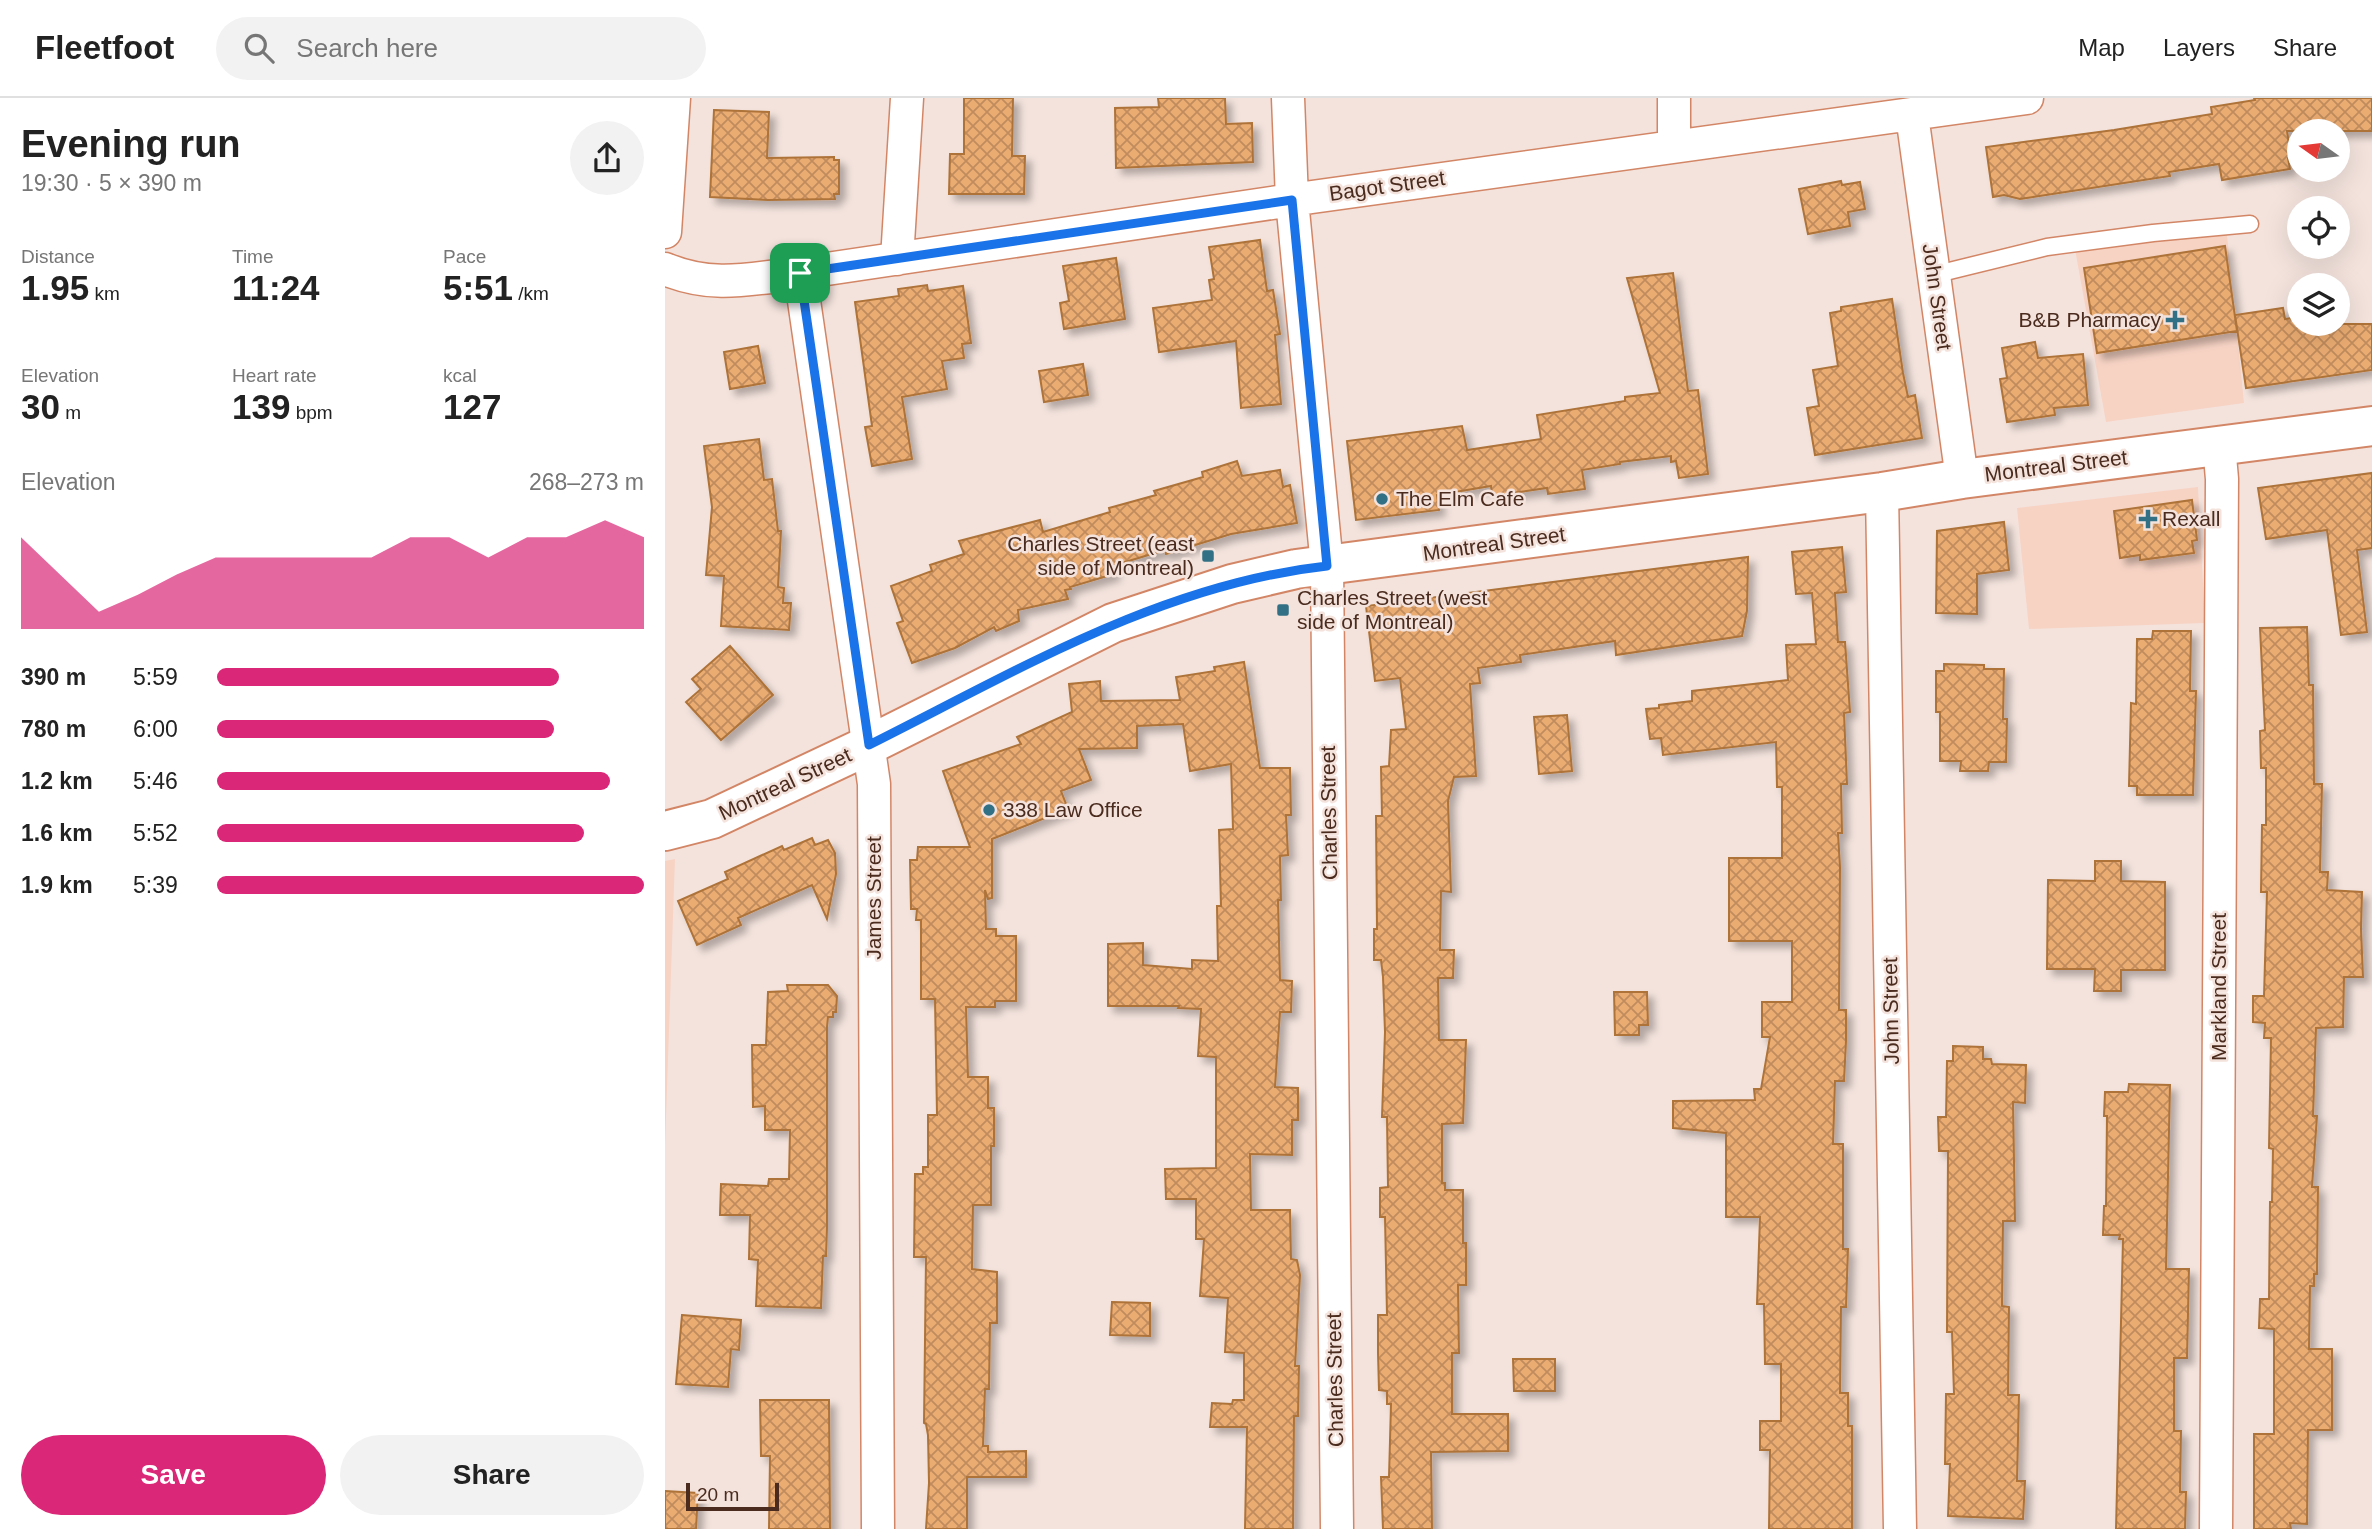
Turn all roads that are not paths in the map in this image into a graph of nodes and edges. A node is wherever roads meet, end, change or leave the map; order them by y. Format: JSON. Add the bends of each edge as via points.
{"nodes":[{"id":1,"x":674,"y":98,"type":"edge"},
{"id":2,"x":907,"y":98,"type":"edge"},
{"id":3,"x":1288,"y":98,"type":"edge"},
{"id":4,"x":1674,"y":98,"type":"edge"},
{"id":5,"x":2027,"y":98,"type":"edge"},
{"id":6,"x":1912,"y":115,"type":"junction"},
{"id":7,"x":1674,"y":146,"type":"junction"},
{"id":8,"x":1292,"y":200,"type":"junction"},
{"id":9,"x":2250,"y":224,"type":"dead end"},
{"id":10,"x":665,"y":232,"type":"edge"},
{"id":11,"x":897,"y":259,"type":"junction"},
{"id":12,"x":665,"y":269,"type":"edge"},
{"id":13,"x":800,"y":273,"type":"junction"},
{"id":14,"x":1933,"y":275,"type":"junction"},
{"id":15,"x":2372,"y":426,"type":"edge"},
{"id":16,"x":2219,"y":445,"type":"junction"},
{"id":17,"x":1962,"y":479,"type":"junction"},
{"id":18,"x":1882,"y":492,"type":"junction"},
{"id":19,"x":1327,"y":566,"type":"junction"},
{"id":20,"x":869,"y":745,"type":"junction"},
{"id":21,"x":665,"y":831,"type":"edge"},
{"id":22,"x":878,"y":1529,"type":"edge"},
{"id":23,"x":1337,"y":1529,"type":"edge"},
{"id":24,"x":1900,"y":1529,"type":"edge"},
{"id":25,"x":2216,"y":1529,"type":"edge"}],
"edges":[{"from":1,"to":10,"type":"street"},
{"from":2,"to":11,"type":"street"},
{"from":3,"to":8,"type":"street","name":"Charles Street"},
{"from":4,"to":7,"type":"street"},
{"from":5,"to":6,"type":"street","name":"Bagot Street"},
{"from":6,"to":7,"type":"street","name":"Bagot Street"},
{"from":6,"to":14,"type":"street","name":"John Street"},
{"from":7,"to":8,"type":"street","name":"Bagot Street"},
{"from":8,"to":11,"type":"street","name":"Bagot Street"},
{"from":8,"to":19,"type":"street","name":"Charles Street"},
{"from":9,"to":14,"type":"lane","via":[[2047,247]]},
{"from":11,"to":13,"type":"street","name":"Bagot Street"},
{"from":12,"to":13,"type":"street","name":"Bagot Street","via":[[715,282]]},
{"from":13,"to":20,"type":"street","name":"James Street"},
{"from":14,"to":17,"type":"street","name":"John Street"},
{"from":15,"to":16,"type":"main road","name":"Montreal Street"},
{"from":16,"to":17,"type":"main road","name":"Montreal Street"},
{"from":16,"to":25,"type":"street","name":"Markland Street"},
{"from":17,"to":18,"type":"main road","name":"Montreal Street"},
{"from":18,"to":19,"type":"main road","name":"Montreal Street"},
{"from":18,"to":24,"type":"street","name":"John Street"},
{"from":19,"to":20,"type":"main road","name":"Montreal Street","via":[[1232,584],[1114,623]]},
{"from":19,"to":23,"type":"street","name":"Charles Street"},
{"from":20,"to":21,"type":"main road","name":"Montreal Street","via":[[712,818]]},
{"from":20,"to":22,"type":"street","name":"James Street","via":[[874,795]]}]}
